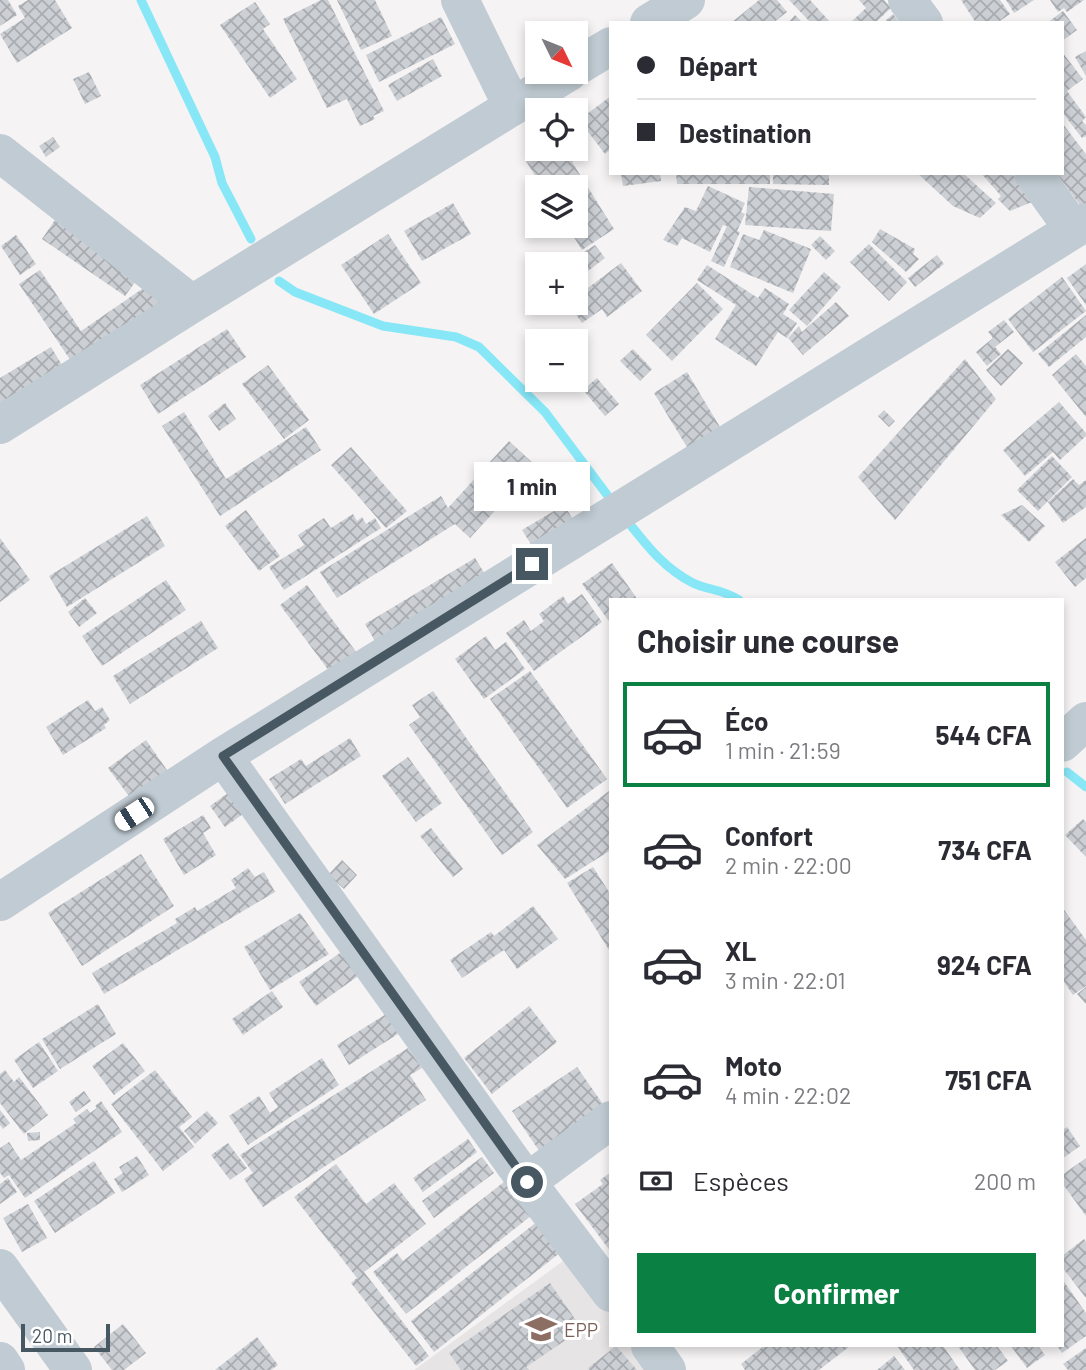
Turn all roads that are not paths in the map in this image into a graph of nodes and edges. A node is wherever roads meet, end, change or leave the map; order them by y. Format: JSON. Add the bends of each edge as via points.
{"nodes":[{"id":1,"x":460,"y":0,"type":"edge"},
{"id":2,"x":686,"y":0,"type":"edge"},
{"id":3,"x":907,"y":0,"type":"edge"},
{"id":4,"x":652,"y":21,"type":"edge"},
{"id":5,"x":922,"y":21,"type":"edge"},
{"id":6,"x":609,"y":47,"type":"edge"},
{"id":7,"x":588,"y":60,"type":"edge"},
{"id":8,"x":549,"y":84,"type":"edge"},
{"id":9,"x":512,"y":106,"type":"junction"},
{"id":10,"x":0,"y":153,"type":"edge"},
{"id":11,"x":1035,"y":175,"type":"edge"},
{"id":12,"x":1080,"y":226,"type":"edge"},
{"id":13,"x":192,"y":304,"type":"junction"},
{"id":14,"x":0,"y":425,"type":"edge"},
{"id":15,"x":1086,"y":721,"type":"edge"},
{"id":16,"x":1064,"y":741,"type":"edge"},
{"id":17,"x":223,"y":756,"type":"junction"},
{"id":18,"x":0,"y":902,"type":"edge"},
{"id":19,"x":609,"y":1121,"type":"edge"},
{"id":20,"x":527,"y":1182,"type":"junction"},
{"id":21,"x":0,"y":1268,"type":"edge"},
{"id":22,"x":609,"y":1290,"type":"edge"},
{"id":23,"x":651,"y":1347,"type":"edge"},
{"id":24,"x":0,"y":1361,"type":"edge"},
{"id":25,"x":6,"y":1370,"type":"edge"},
{"id":26,"x":73,"y":1370,"type":"edge"},
{"id":27,"x":667,"y":1370,"type":"edge"}],
"edges":[{"from":1,"to":9,"type":"street"},
{"from":2,"to":4,"type":"street"},
{"from":3,"to":5,"type":"street"},
{"from":6,"to":7,"type":"street"},
{"from":8,"to":9,"type":"street"},
{"from":9,"to":13,"type":"street"},
{"from":10,"to":13,"type":"street"},
{"from":11,"to":12,"type":"street"},
{"from":12,"to":17,"type":"street"},
{"from":13,"to":14,"type":"street"},
{"from":15,"to":16,"type":"street"},
{"from":17,"to":18,"type":"street"},
{"from":17,"to":20,"type":"street"},
{"from":19,"to":20,"type":"street"},
{"from":20,"to":22,"type":"street"},
{"from":21,"to":26,"type":"street"},
{"from":23,"to":27,"type":"street"},
{"from":24,"to":25,"type":"street"}]}
